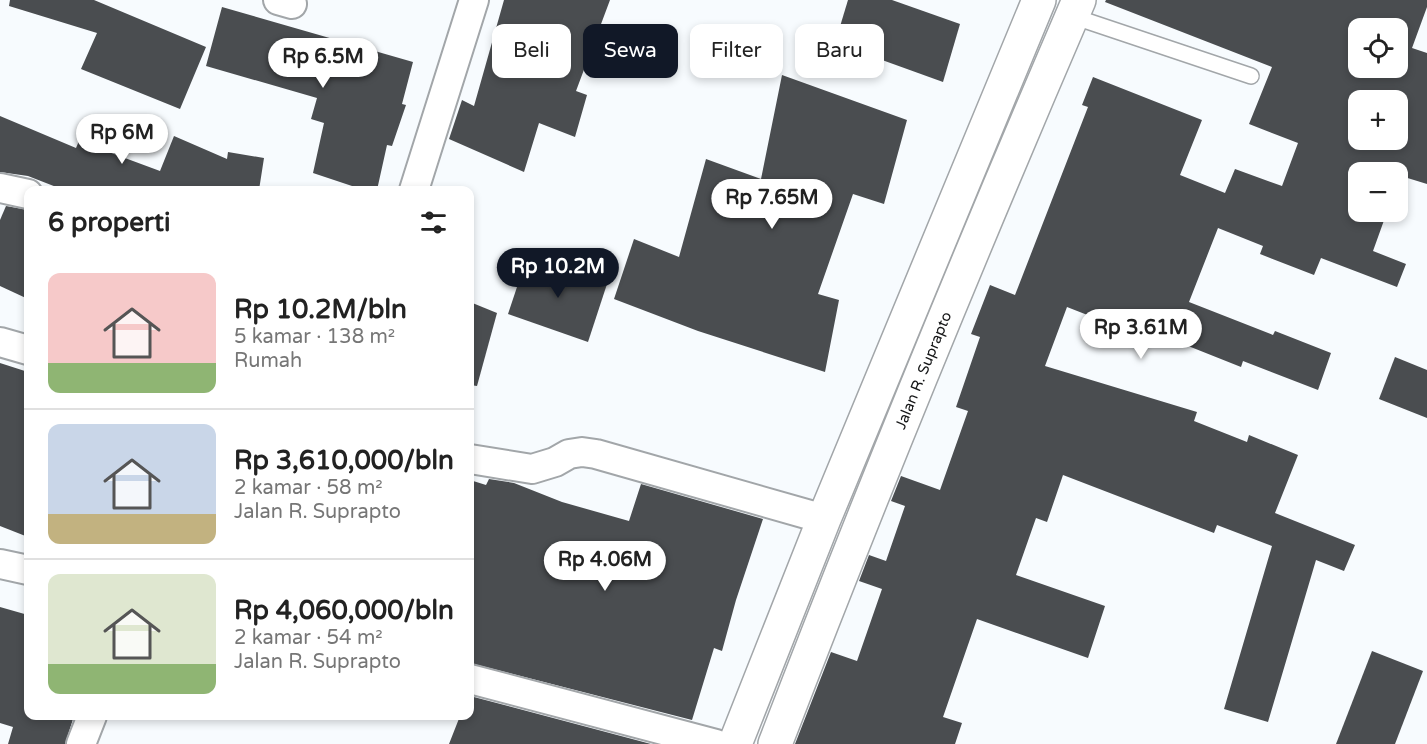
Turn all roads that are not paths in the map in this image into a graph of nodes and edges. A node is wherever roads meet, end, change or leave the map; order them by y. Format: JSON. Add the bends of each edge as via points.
{"nodes":[{"id":1,"x":474,"y":0,"type":"edge"},
{"id":2,"x":1033,"y":2,"type":"edge"},
{"id":3,"x":1075,"y":8,"type":"edge"},
{"id":4,"x":1251,"y":76,"type":"dead end"},
{"id":5,"x":415,"y":186,"type":"edge"},
{"id":6,"x":0,"y":188,"type":"edge"},
{"id":7,"x":24,"y":193,"type":"edge"},
{"id":8,"x":0,"y":342,"type":"edge"},
{"id":9,"x":24,"y":349,"type":"edge"},
{"id":10,"x":474,"y":460,"type":"edge"},
{"id":11,"x":824,"y":519,"type":"junction"},
{"id":12,"x":0,"y":564,"type":"edge"},
{"id":13,"x":24,"y":569,"type":"edge"},
{"id":14,"x":474,"y":680,"type":"edge"},
{"id":15,"x":90,"y":720,"type":"edge"},
{"id":16,"x":81,"y":744,"type":"edge"},
{"id":17,"x":716,"y":744,"type":"edge"},
{"id":18,"x":735,"y":744,"type":"edge"},
{"id":19,"x":775,"y":744,"type":"edge"}],
"edges":[{"from":1,"to":5,"type":"street"},
{"from":2,"to":11,"type":"highway"},
{"from":3,"to":4,"type":"lane"},
{"from":3,"to":19,"type":"highway","name":"Jalan R. Suprapto","via":[[938,330]]},
{"from":6,"to":7,"type":"street"},
{"from":8,"to":9,"type":"street"},
{"from":10,"to":11,"type":"street","via":[[532,470],[569,454],[596,454]]},
{"from":11,"to":18,"type":"highway"},
{"from":12,"to":13,"type":"street"},
{"from":14,"to":17,"type":"street"},
{"from":15,"to":16,"type":"street"}]}
